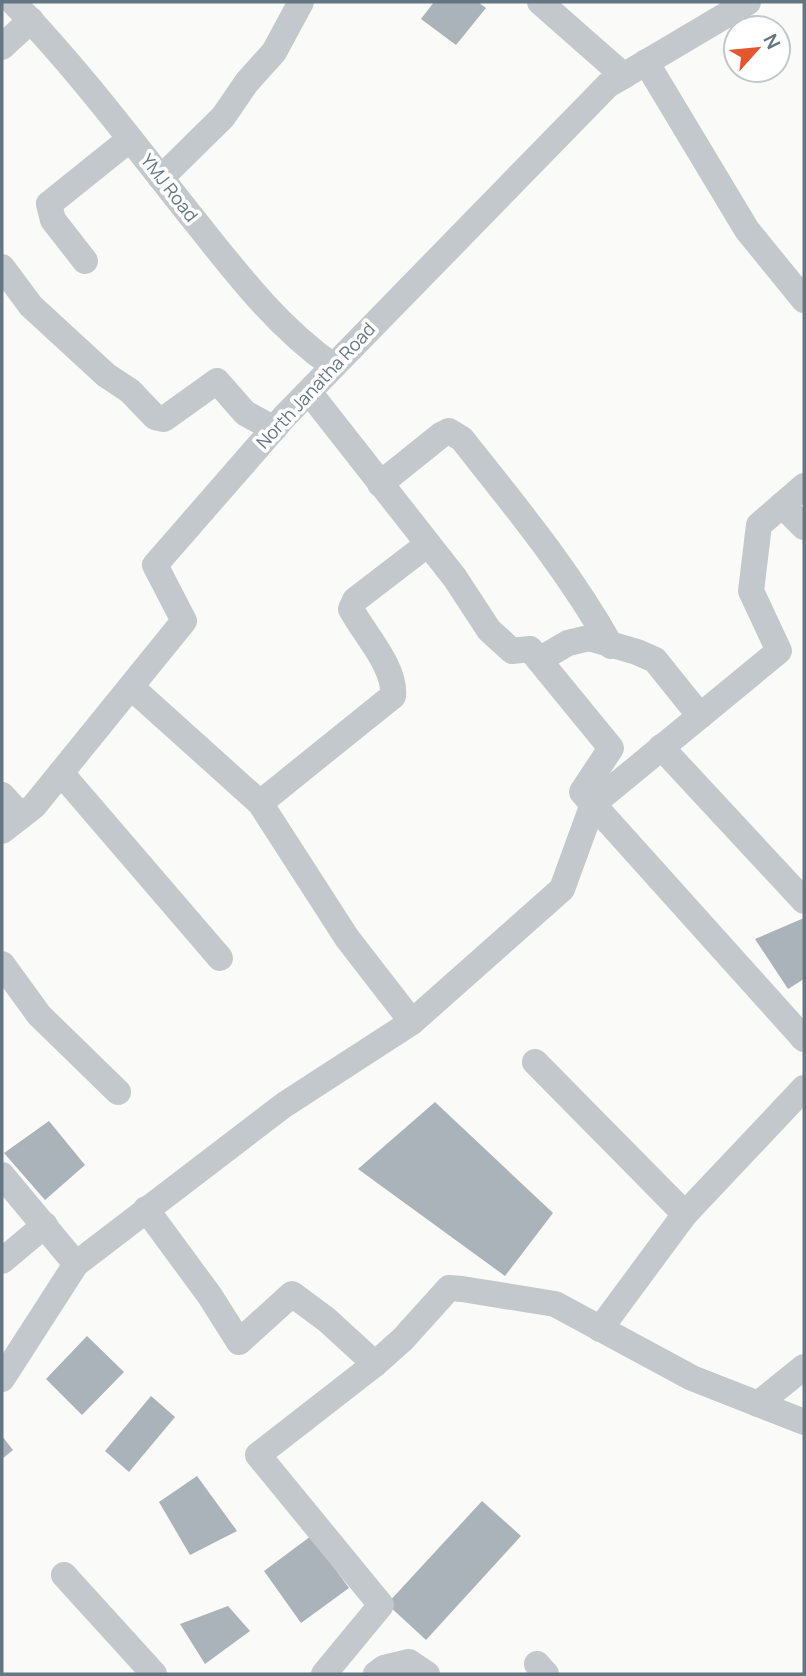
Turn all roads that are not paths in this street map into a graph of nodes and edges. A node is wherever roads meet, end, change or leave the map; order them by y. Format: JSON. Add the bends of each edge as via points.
{"nodes":[{"id":1,"x":301,"y":2,"type":"edge"},
{"id":2,"x":540,"y":2,"type":"edge"},
{"id":3,"x":748,"y":2,"type":"edge"},
{"id":4,"x":22,"y":11,"type":"edge"},
{"id":5,"x":2,"y":47,"type":"edge"},
{"id":6,"x":635,"y":69,"type":"junction"},
{"id":7,"x":130,"y":139,"type":"junction"},
{"id":8,"x":161,"y":178,"type":"junction"},
{"id":9,"x":85,"y":261,"type":"dead end"},
{"id":10,"x":2,"y":268,"type":"edge"},
{"id":11,"x":804,"y":300,"type":"edge"},
{"id":12,"x":333,"y":366,"type":"junction"},
{"id":13,"x":309,"y":392,"type":"junction"},
{"id":14,"x":274,"y":429,"type":"junction"},
{"id":15,"x":380,"y":484,"type":"junction"},
{"id":16,"x":804,"y":486,"type":"edge"},
{"id":17,"x":782,"y":505,"type":"junction"},
{"id":18,"x":804,"y":527,"type":"edge"},
{"id":19,"x":428,"y":544,"type":"junction"},
{"id":20,"x":611,"y":646,"type":"junction"},
{"id":21,"x":539,"y":660,"type":"junction"},
{"id":22,"x":131,"y":687,"type":"junction"},
{"id":23,"x":700,"y":716,"type":"junction"},
{"id":24,"x":661,"y":747,"type":"junction"},
{"id":25,"x":61,"y":773,"type":"junction"},
{"id":26,"x":2,"y":795,"type":"edge"},
{"id":27,"x":260,"y":803,"type":"junction"},
{"id":28,"x":593,"y":804,"type":"junction"},
{"id":29,"x":11,"y":824,"type":"edge"},
{"id":30,"x":804,"y":901,"type":"edge"},
{"id":31,"x":220,"y":958,"type":"dead end"},
{"id":32,"x":2,"y":964,"type":"edge"},
{"id":33,"x":412,"y":1022,"type":"junction"},
{"id":34,"x":804,"y":1040,"type":"edge"},
{"id":35,"x":535,"y":1062,"type":"dead end"},
{"id":36,"x":804,"y":1088,"type":"edge"},
{"id":37,"x":118,"y":1092,"type":"dead end"},
{"id":38,"x":2,"y":1175,"type":"edge"},
{"id":39,"x":146,"y":1209,"type":"junction"},
{"id":40,"x":685,"y":1214,"type":"junction"},
{"id":41,"x":45,"y":1225,"type":"junction"},
{"id":42,"x":2,"y":1261,"type":"edge"},
{"id":43,"x":76,"y":1264,"type":"junction"},
{"id":44,"x":600,"y":1329,"type":"junction"},
{"id":45,"x":375,"y":1364,"type":"junction"},
{"id":46,"x":804,"y":1367,"type":"edge"},
{"id":47,"x":2,"y":1380,"type":"edge"},
{"id":48,"x":758,"y":1404,"type":"junction"},
{"id":49,"x":804,"y":1422,"type":"edge"},
{"id":50,"x":64,"y":1575,"type":"dead end"},
{"id":51,"x":140,"y":1670,"type":"edge"},
{"id":52,"x":324,"y":1674,"type":"edge"},
{"id":53,"x":376,"y":1674,"type":"edge"},
{"id":54,"x":427,"y":1674,"type":"edge"}],
"edges":[{"from":1,"to":8,"type":"street","via":[[274,52],[223,117]]},
{"from":2,"to":6,"type":"street"},
{"from":3,"to":6,"type":"street","name":"North Janatha Road"},
{"from":4,"to":5,"type":"street"},
{"from":4,"to":7,"type":"street","name":"YMJ Road","via":[[65,56]]},
{"from":6,"to":11,"type":"street","via":[[747,230]]},
{"from":6,"to":12,"type":"street","name":"North Janatha Road","via":[[608,85]]},
{"from":7,"to":8,"type":"street","name":"YMJ Road"},
{"from":7,"to":9,"type":"street","via":[[50,204],[52,220]]},
{"from":8,"to":12,"type":"street","name":"YMJ Road","via":[[297,341]]},
{"from":10,"to":14,"type":"street","via":[[31,306],[155,417],[164,419],[217,381],[245,413]]},
{"from":12,"to":13,"type":"street","name":"North Janatha Road"},
{"from":13,"to":14,"type":"street","name":"North Janatha Road"},
{"from":13,"to":15,"type":"street"},
{"from":14,"to":22,"type":"street","name":"North Janatha Road","via":[[155,565],[184,621]]},
{"from":15,"to":19,"type":"street"},
{"from":15,"to":20,"type":"street","via":[[441,435],[449,431],[462,439],[555,556]]},
{"from":16,"to":17,"type":"street"},
{"from":17,"to":18,"type":"street"},
{"from":17,"to":23,"type":"street","via":[[760,525],[751,591],[779,651]]},
{"from":19,"to":21,"type":"street","via":[[489,630],[512,651],[530,649]]},
{"from":19,"to":27,"type":"street","via":[[355,600],[351,609],[387,668],[393,696]]},
{"from":20,"to":21,"type":"street","via":[[589,638],[568,643]]},
{"from":20,"to":23,"type":"street","via":[[655,660]]},
{"from":21,"to":28,"type":"street","via":[[611,748],[582,792]]},
{"from":22,"to":25,"type":"street","name":"North Janatha Road"},
{"from":22,"to":27,"type":"street"},
{"from":23,"to":24,"type":"street"},
{"from":24,"to":28,"type":"street"},
{"from":24,"to":30,"type":"street"},
{"from":25,"to":29,"type":"street","name":"North Janatha Road","via":[[34,806]]},
{"from":25,"to":31,"type":"street"},
{"from":26,"to":29,"type":"street"},
{"from":27,"to":33,"type":"street","via":[[347,938]]},
{"from":28,"to":33,"type":"street","via":[[562,889]]},
{"from":28,"to":34,"type":"street"},
{"from":32,"to":37,"type":"street","via":[[39,1015]]},
{"from":33,"to":39,"type":"street","via":[[284,1105]]},
{"from":35,"to":40,"type":"street"},
{"from":36,"to":40,"type":"street"},
{"from":38,"to":41,"type":"street"},
{"from":39,"to":43,"type":"street"},
{"from":39,"to":45,"type":"street","via":[[239,1342],[292,1294]]},
{"from":40,"to":44,"type":"street"},
{"from":41,"to":42,"type":"street"},
{"from":41,"to":43,"type":"street"},
{"from":43,"to":47,"type":"street"},
{"from":44,"to":45,"type":"street","via":[[555,1304],[449,1288]]},
{"from":44,"to":48,"type":"street","via":[[692,1378]]},
{"from":45,"to":52,"type":"street","via":[[258,1455],[381,1605]]},
{"from":46,"to":48,"type":"street"},
{"from":48,"to":49,"type":"street"},
{"from":50,"to":51,"type":"street"},
{"from":53,"to":54,"type":"street","via":[[409,1662]]}]}
